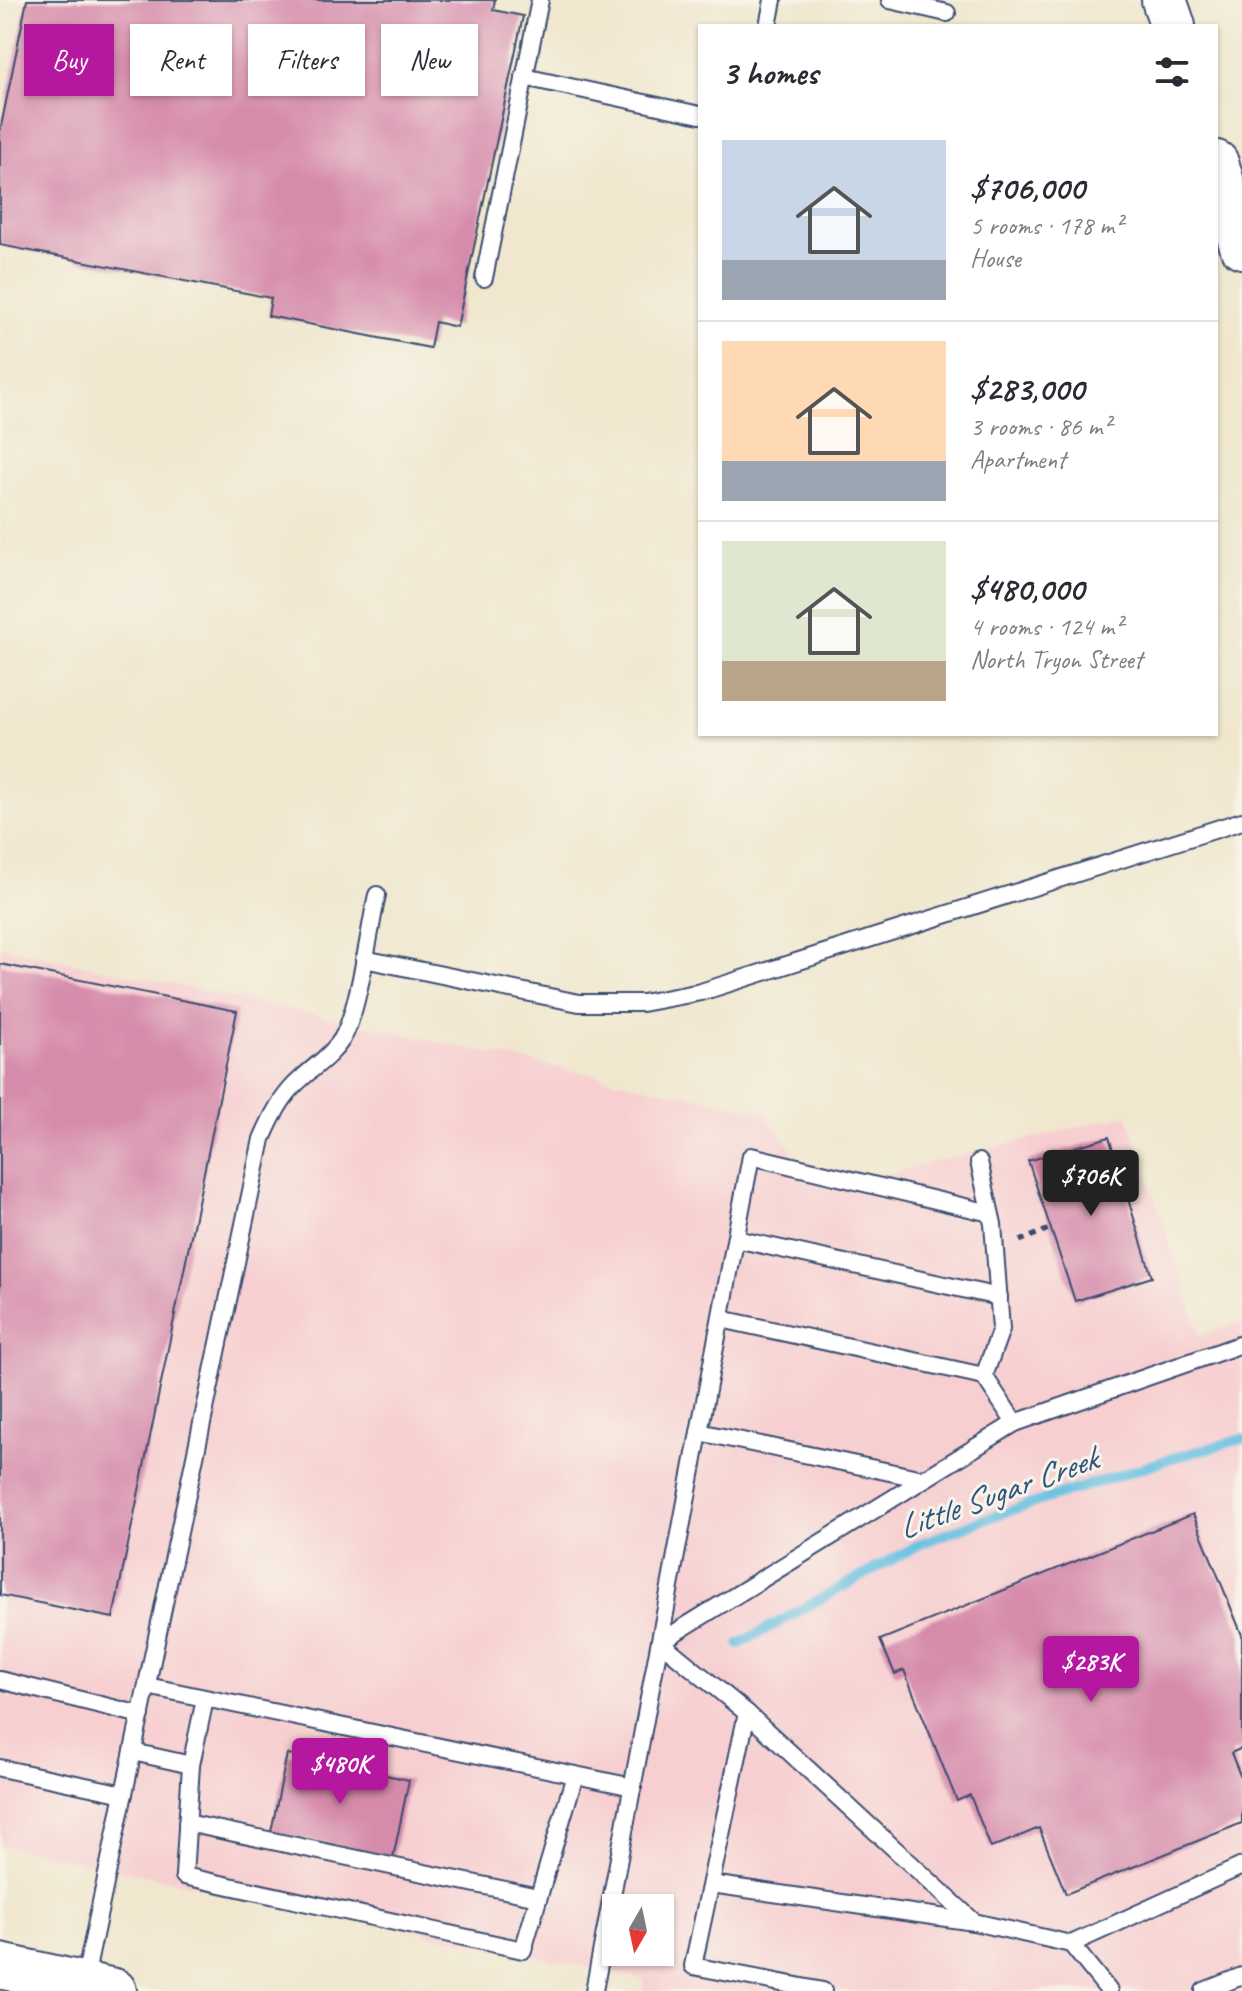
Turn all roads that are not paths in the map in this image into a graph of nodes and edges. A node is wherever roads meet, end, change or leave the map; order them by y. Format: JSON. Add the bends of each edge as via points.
{"nodes":[{"id":1,"x":540,"y":0,"type":"edge"},
{"id":2,"x":773,"y":0,"type":"edge"},
{"id":3,"x":890,"y":0,"type":"edge"},
{"id":4,"x":1164,"y":0,"type":"edge"},
{"id":5,"x":947,"y":13,"type":"dead end"},
{"id":6,"x":768,"y":24,"type":"edge"},
{"id":7,"x":1172,"y":24,"type":"edge"},
{"id":8,"x":524,"y":77,"type":"junction"},
{"id":9,"x":698,"y":115,"type":"edge"},
{"id":10,"x":1218,"y":169,"type":"edge"},
{"id":11,"x":1242,"y":246,"type":"edge"},
{"id":12,"x":484,"y":278,"type":"dead end"},
{"id":13,"x":1242,"y":821,"type":"edge"},
{"id":14,"x":377,"y":895,"type":"dead end"},
{"id":15,"x":364,"y":959,"type":"junction"},
{"id":16,"x":979,"y":1162,"type":"dead end"},
{"id":17,"x":990,"y":1213,"type":"junction"},
{"id":18,"x":736,"y":1239,"type":"junction"},
{"id":19,"x":999,"y":1297,"type":"junction"},
{"id":20,"x":721,"y":1319,"type":"junction"},
{"id":21,"x":1242,"y":1344,"type":"edge"},
{"id":22,"x":984,"y":1376,"type":"junction"},
{"id":23,"x":1015,"y":1423,"type":"junction"},
{"id":24,"x":699,"y":1432,"type":"junction"},
{"id":25,"x":923,"y":1479,"type":"junction"},
{"id":26,"x":660,"y":1642,"type":"junction"},
{"id":27,"x":0,"y":1680,"type":"edge"},
{"id":28,"x":147,"y":1686,"type":"junction"},
{"id":29,"x":205,"y":1699,"type":"junction"},
{"id":30,"x":747,"y":1713,"type":"junction"},
{"id":31,"x":141,"y":1715,"type":"junction"},
{"id":32,"x":133,"y":1752,"type":"junction"},
{"id":33,"x":191,"y":1765,"type":"junction"},
{"id":34,"x":0,"y":1768,"type":"edge"},
{"id":35,"x":575,"y":1775,"type":"junction"},
{"id":36,"x":633,"y":1787,"type":"junction"},
{"id":37,"x":124,"y":1794,"type":"junction"},
{"id":38,"x":187,"y":1823,"type":"junction"},
{"id":39,"x":1242,"y":1866,"type":"edge"},
{"id":40,"x":711,"y":1884,"type":"junction"},
{"id":41,"x":538,"y":1897,"type":"junction"},
{"id":42,"x":974,"y":1922,"type":"junction"},
{"id":43,"x":1071,"y":1944,"type":"junction"},
{"id":44,"x":0,"y":1966,"type":"edge"},
{"id":45,"x":1242,"y":1976,"type":"edge"},
{"id":46,"x":99,"y":1988,"type":"edge"},
{"id":47,"x":594,"y":1991,"type":"edge"},
{"id":48,"x":823,"y":1991,"type":"edge"},
{"id":49,"x":1109,"y":1991,"type":"edge"},
{"id":50,"x":1204,"y":1991,"type":"edge"}],
"edges":[{"from":1,"to":8,"type":"lane"},
{"from":2,"to":6,"type":"lane"},
{"from":3,"to":5,"type":"lane"},
{"from":4,"to":7,"type":"main road"},
{"from":8,"to":9,"type":"lane"},
{"from":8,"to":12,"type":"lane"},
{"from":10,"to":11,"type":"main road"},
{"from":13,"to":15,"type":"lane","via":[[701,992],[642,1003],[579,1003]]},
{"from":14,"to":15,"type":"lane"},
{"from":15,"to":28,"type":"lane","via":[[342,1038],[282,1098],[262,1139]]},
{"from":16,"to":17,"type":"lane"},
{"from":17,"to":18,"type":"lane","via":[[751,1156]]},
{"from":17,"to":19,"type":"lane"},
{"from":18,"to":19,"type":"lane"},
{"from":18,"to":20,"type":"lane"},
{"from":19,"to":22,"type":"lane","via":[[1001,1329]]},
{"from":20,"to":22,"type":"lane"},
{"from":20,"to":24,"type":"lane"},
{"from":21,"to":23,"type":"lane"},
{"from":22,"to":23,"type":"lane"},
{"from":23,"to":25,"type":"lane"},
{"from":24,"to":25,"type":"lane"},
{"from":24,"to":26,"type":"lane"},
{"from":25,"to":26,"type":"lane"},
{"from":26,"to":30,"type":"lane"},
{"from":26,"to":36,"type":"lane"},
{"from":27,"to":31,"type":"lane"},
{"from":28,"to":29,"type":"lane"},
{"from":28,"to":31,"type":"lane"},
{"from":29,"to":33,"type":"lane"},
{"from":29,"to":35,"type":"lane"},
{"from":30,"to":40,"type":"lane"},
{"from":30,"to":42,"type":"lane"},
{"from":31,"to":32,"type":"lane"},
{"from":32,"to":33,"type":"lane"},
{"from":32,"to":37,"type":"lane"},
{"from":33,"to":38,"type":"lane"},
{"from":34,"to":37,"type":"lane"},
{"from":35,"to":36,"type":"lane"},
{"from":35,"to":41,"type":"lane"},
{"from":36,"to":47,"type":"lane"},
{"from":37,"to":46,"type":"lane"},
{"from":38,"to":41,"type":"lane"},
{"from":38,"to":41,"type":"lane","via":[[184,1876],[523,1950]]},
{"from":39,"to":43,"type":"lane"},
{"from":40,"to":42,"type":"lane"},
{"from":40,"to":48,"type":"lane","via":[[693,1966]]},
{"from":42,"to":43,"type":"lane"},
{"from":43,"to":49,"type":"lane"},
{"from":44,"to":46,"type":"main road"},
{"from":45,"to":50,"type":"lane"}]}
